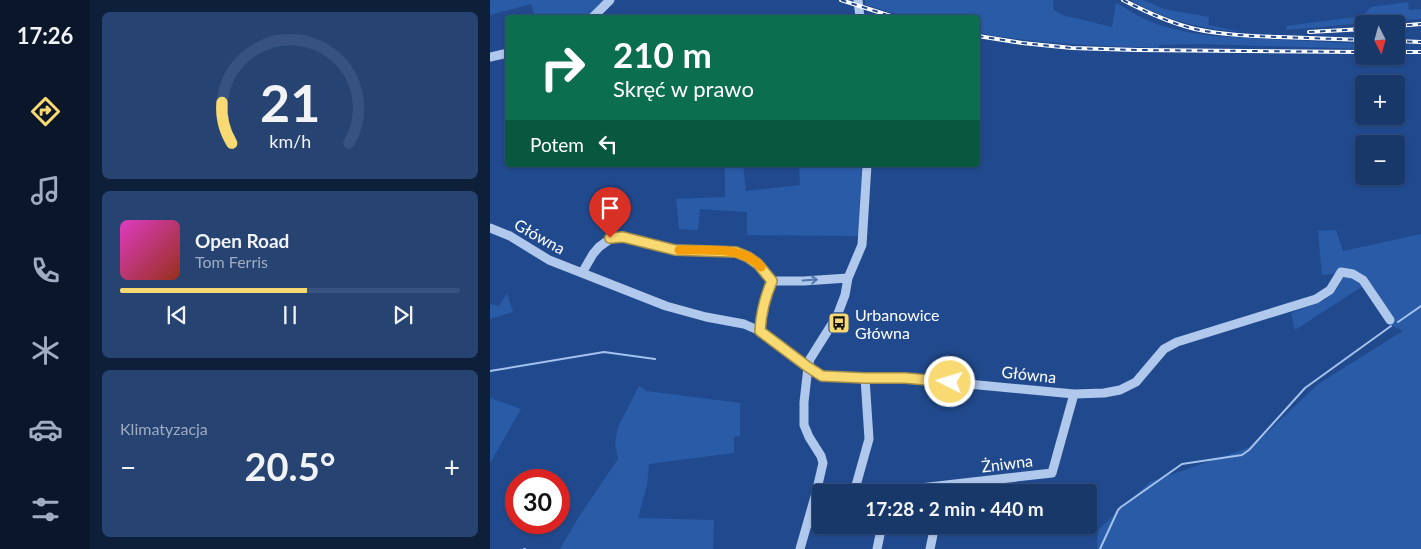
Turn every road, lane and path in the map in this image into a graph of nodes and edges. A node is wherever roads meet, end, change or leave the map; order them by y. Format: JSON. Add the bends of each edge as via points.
{"nodes":[{"id":1,"x":610,"y":0,"type":"edge"},
{"id":2,"x":858,"y":0,"type":"edge"},
{"id":3,"x":595,"y":15,"type":"edge"},
{"id":4,"x":860,"y":15,"type":"edge"},
{"id":5,"x":505,"y":54,"type":"edge"},
{"id":6,"x":490,"y":57,"type":"edge"},
{"id":7,"x":867,"y":167,"type":"edge"},
{"id":8,"x":490,"y":228,"type":"edge"},
{"id":9,"x":582,"y":273,"type":"junction"},
{"id":10,"x":848,"y":278,"type":"junction"},
{"id":11,"x":772,"y":281,"type":"junction"},
{"id":12,"x":1390,"y":320,"type":"dead end"},
{"id":13,"x":760,"y":331,"type":"junction"},
{"id":14,"x":808,"y":367,"type":"junction"},
{"id":15,"x":865,"y":378,"type":"junction"},
{"id":16,"x":1074,"y":394,"type":"junction"},
{"id":17,"x":856,"y":484,"type":"edge"},
{"id":18,"x":976,"y":484,"type":"edge"},
{"id":19,"x":880,"y":534,"type":"edge"},
{"id":20,"x":933,"y":534,"type":"edge"},
{"id":21,"x":800,"y":549,"type":"edge"},
{"id":22,"x":877,"y":549,"type":"edge"},
{"id":23,"x":930,"y":549,"type":"edge"}],
"edges":[{"from":1,"to":3,"type":"street"},
{"from":2,"to":4,"type":"street"},
{"from":5,"to":6,"type":"street"},
{"from":7,"to":10,"type":"street","via":[[862,244]]},
{"from":8,"to":9,"type":"street","name":"Główna","via":[[510,236],[548,260]]},
{"from":9,"to":11,"type":"street","via":[[599,247],[610,238],[623,237],[675,250],[736,252],[758,264]]},
{"from":9,"to":13,"type":"street","name":"Główna","via":[[666,306],[744,324]]},
{"from":11,"to":10,"type":"street","one_way":true},
{"from":10,"to":14,"type":"street","via":[[837,316]]},
{"from":11,"to":13,"type":"street"},
{"from":12,"to":16,"type":"street","name":"Główna","via":[[1363,280],[1341,272],[1330,290],[1316,299],[1177,342],[1164,349],[1136,382],[1120,390]]},
{"from":13,"to":14,"type":"street","name":"Główna"},
{"from":14,"to":15,"type":"street","name":"Główna","via":[[822,376]]},
{"from":14,"to":21,"type":"street","via":[[804,425],[823,463]]},
{"from":15,"to":16,"type":"street","name":"Główna","via":[[905,378]]},
{"from":15,"to":17,"type":"street","via":[[869,439]]},
{"from":16,"to":18,"type":"street","name":"Żniwna","via":[[1052,473]]},
{"from":19,"to":22,"type":"street"},
{"from":20,"to":23,"type":"street"}]}
